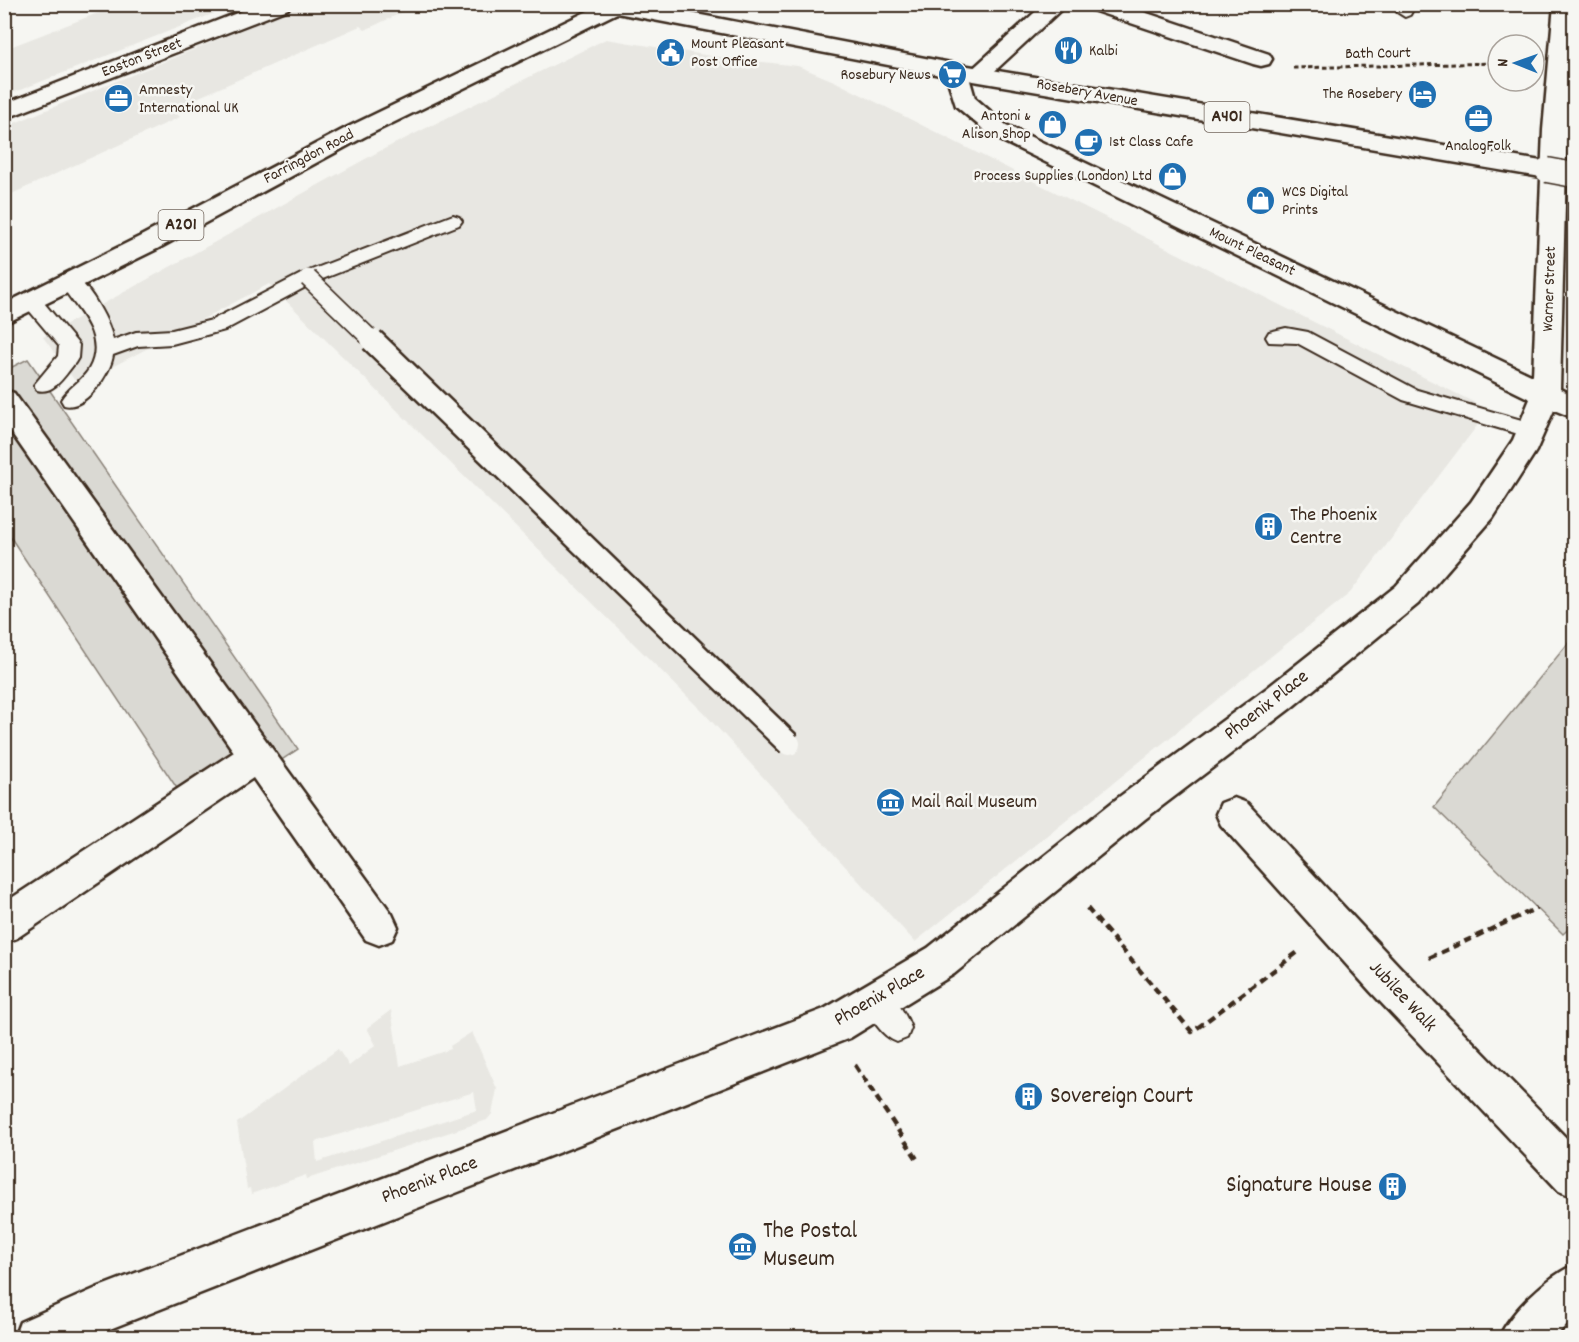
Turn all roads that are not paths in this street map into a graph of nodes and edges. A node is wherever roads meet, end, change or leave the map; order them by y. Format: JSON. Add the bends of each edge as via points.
{"nodes":[{"id":1,"x":280,"y":4,"type":"edge"},
{"id":2,"x":1057,"y":4,"type":"edge"},
{"id":3,"x":1097,"y":4,"type":"edge"},
{"id":4,"x":611,"y":5,"type":"edge"},
{"id":5,"x":1568,"y":7,"type":"edge"},
{"id":6,"x":1261,"y":59,"type":"road end"},
{"id":7,"x":967,"y":73,"type":"junction"},
{"id":8,"x":4,"y":112,"type":"edge"},
{"id":9,"x":1575,"y":175,"type":"edge"},
{"id":10,"x":453,"y":221,"type":"dead end"},
{"id":11,"x":308,"y":278,"type":"junction"},
{"id":12,"x":69,"y":282,"type":"junction"},
{"id":13,"x":32,"y":302,"type":"junction"},
{"id":14,"x":4,"y":315,"type":"edge"},
{"id":15,"x":1276,"y":337,"type":"dead end"},
{"id":16,"x":106,"y":350,"type":"junction"},
{"id":17,"x":44,"y":385,"type":"dead end"},
{"id":18,"x":4,"y":400,"type":"edge"},
{"id":19,"x":71,"y":400,"type":"dead end"},
{"id":20,"x":1561,"y":401,"type":"edge"},
{"id":21,"x":1532,"y":430,"type":"junction"},
{"id":22,"x":789,"y":744,"type":"dead end"},
{"id":23,"x":258,"y":755,"type":"junction"},
{"id":24,"x":1234,"y":814,"type":"dead end"},
{"id":25,"x":4,"y":925,"type":"edge"},
{"id":26,"x":379,"y":927,"type":"dead end"},
{"id":27,"x":1575,"y":1176,"type":"edge"},
{"id":28,"x":1575,"y":1287,"type":"edge"},
{"id":29,"x":36,"y":1338,"type":"edge"},
{"id":30,"x":1521,"y":1338,"type":"edge"}],
"edges":[{"from":1,"to":8,"type":"street","name":"Easton Street"},
{"from":2,"to":7,"type":"street"},
{"from":3,"to":6,"type":"street"},
{"from":4,"to":7,"type":"street","name":"Rosebery Avenue","number":"A401"},
{"from":4,"to":12,"type":"street","name":"Farringdon Road","number":"A201"},
{"from":5,"to":20,"type":"street","name":"Warner Street","via":[[1555,130]]},
{"from":7,"to":9,"type":"street","name":"Rosebery Avenue","number":"A401","bridge":true},
{"from":7,"to":20,"type":"street","name":"Mount Pleasant","via":[[964,101],[998,130]]},
{"from":10,"to":11,"type":"lane"},
{"from":11,"to":16,"type":"lane","via":[[218,326],[172,337],[136,339]]},
{"from":11,"to":22,"type":"lane","bridge":true},
{"from":12,"to":13,"type":"street","name":"Farringdon Road","number":"A201"},
{"from":12,"to":16,"type":"lane","via":[[93,311]]},
{"from":13,"to":14,"type":"street","name":"Farringdon Road","number":"A201"},
{"from":13,"to":17,"type":"lane","via":[[69,345],[68,358]]},
{"from":15,"to":21,"type":"lane","via":[[1301,337],[1410,395]]},
{"from":16,"to":19,"type":"lane","via":[[97,373]]},
{"from":18,"to":23,"type":"street"},
{"from":20,"to":21,"type":"street","name":"Phoenix Place"},
{"from":21,"to":29,"type":"street","name":"Phoenix Place","via":[[1482,510],[1407,595],[941,961],[887,1015],[836,1024],[99,1309]]},
{"from":23,"to":25,"type":"street"},
{"from":23,"to":26,"type":"street"},
{"from":24,"to":27,"type":"street","name":"Jubilee Walk","via":[[1385,979]]},
{"from":28,"to":30,"type":"street"}]}
